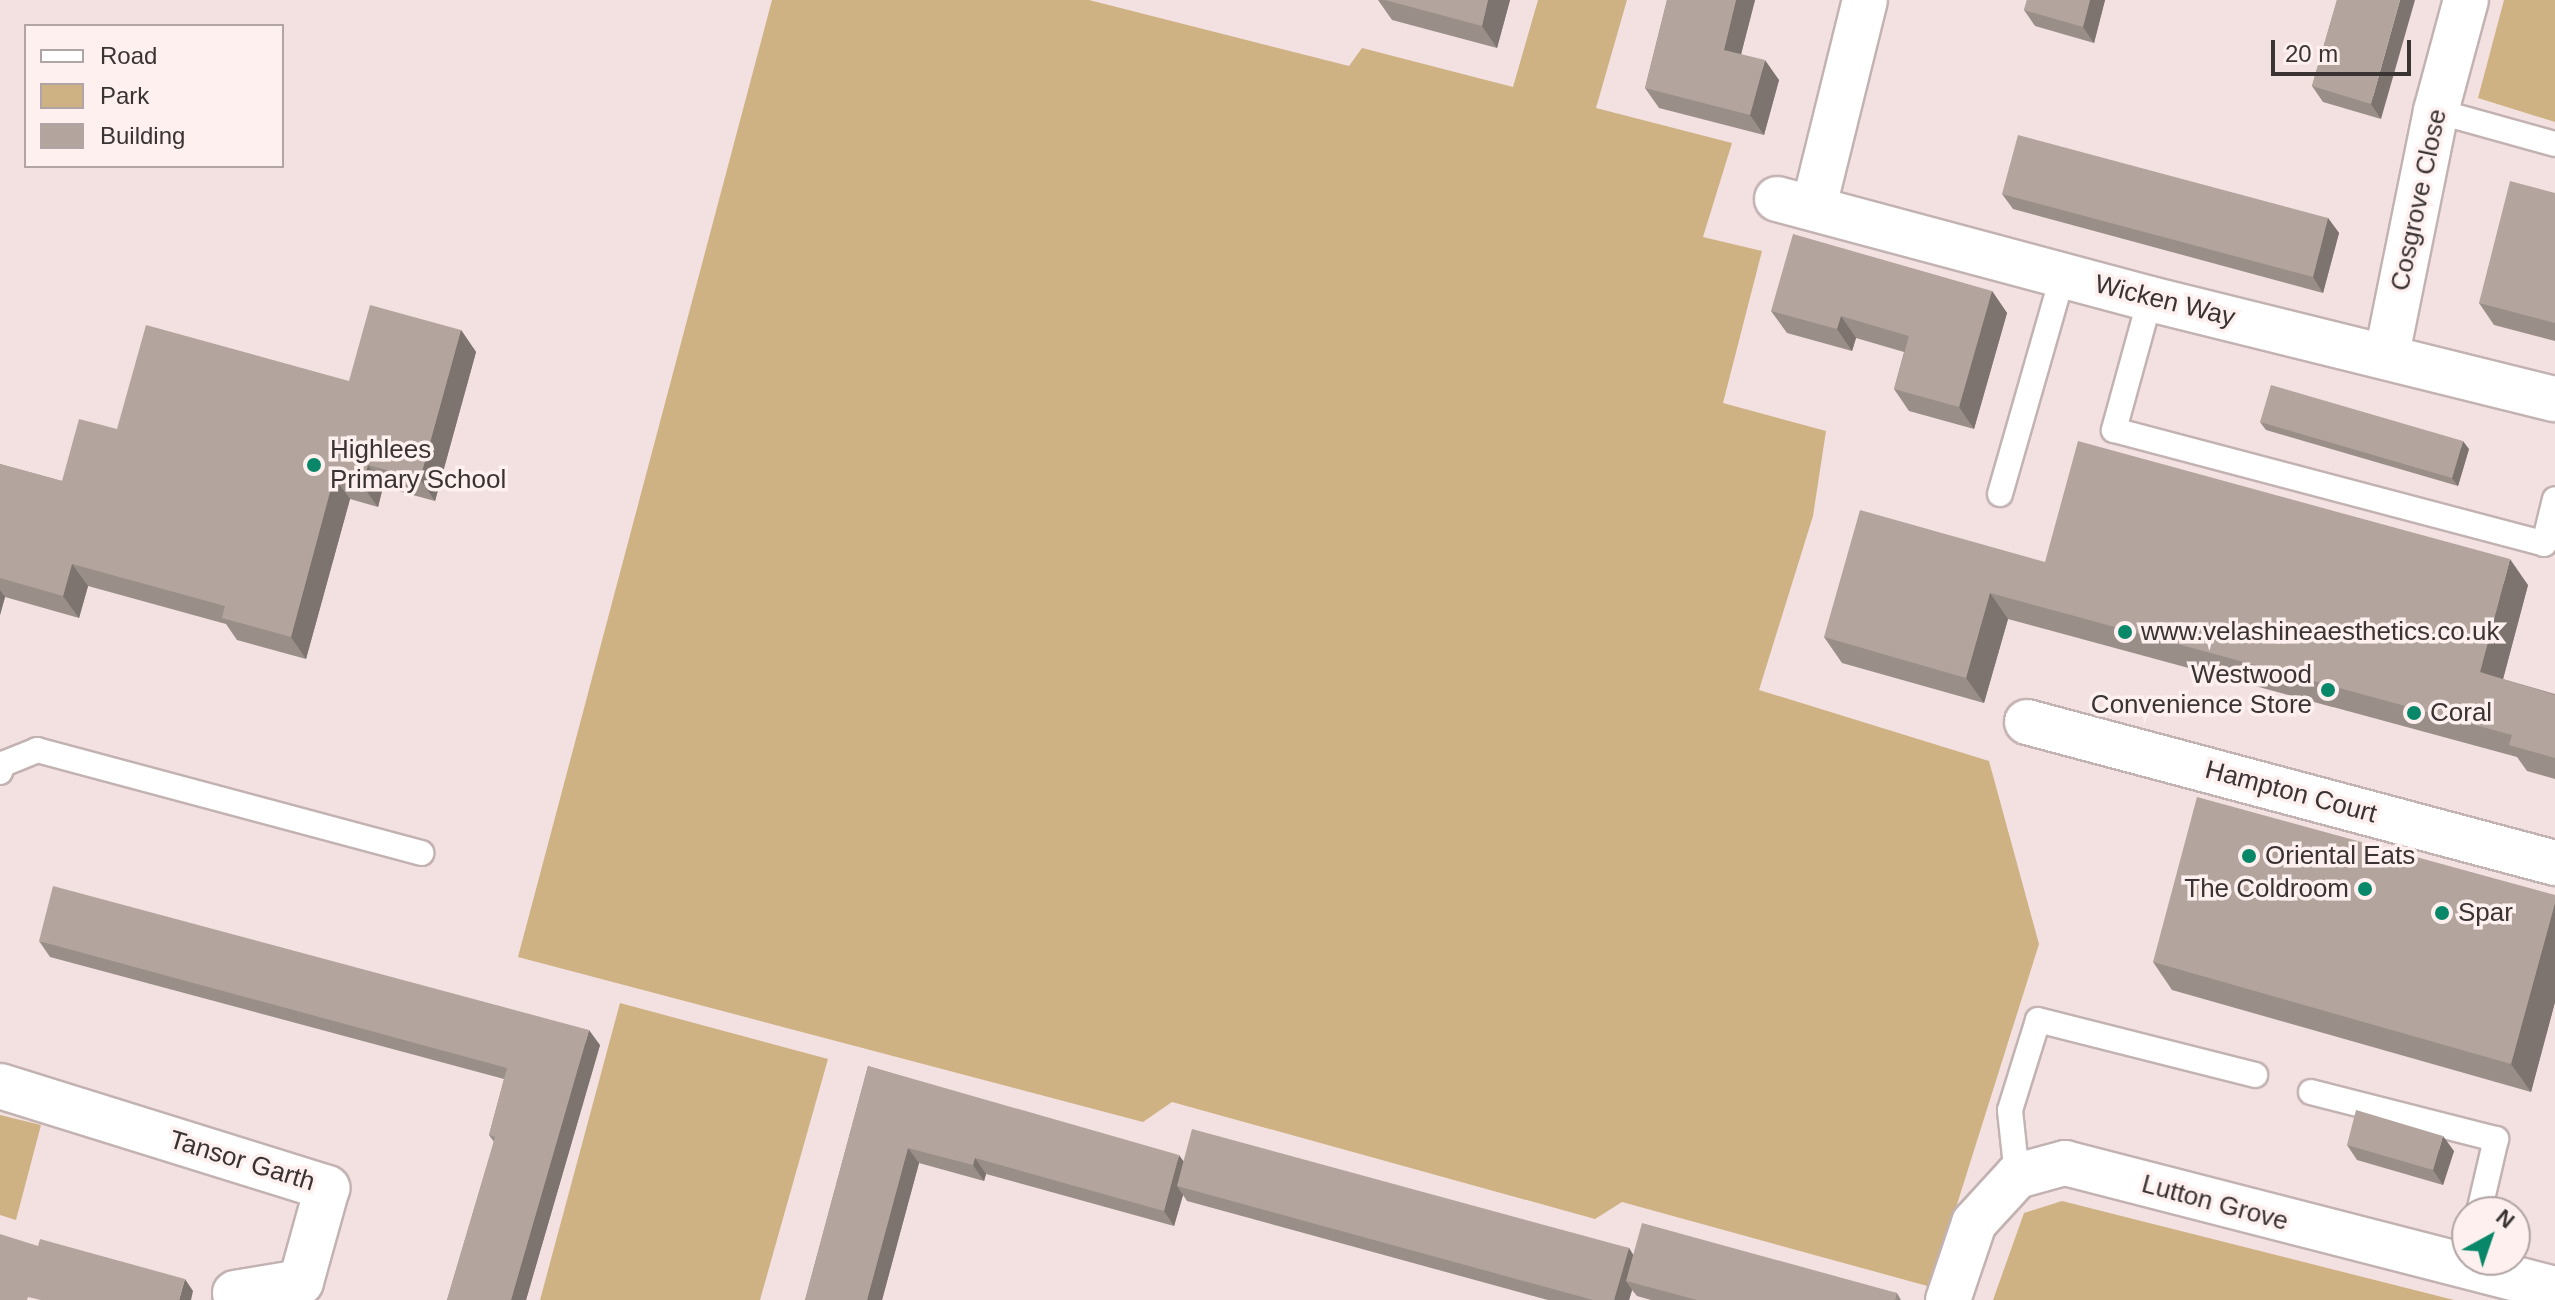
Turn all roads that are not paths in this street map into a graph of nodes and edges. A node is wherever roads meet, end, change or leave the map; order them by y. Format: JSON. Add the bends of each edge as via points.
{"nodes":[{"id":1,"x":1865,"y":0,"type":"edge"},
{"id":2,"x":2466,"y":0,"type":"edge"},
{"id":3,"x":2436,"y":111,"type":"junction"},
{"id":4,"x":2555,"y":144,"type":"edge"},
{"id":5,"x":2063,"y":275,"type":"junction"},
{"id":6,"x":2150,"y":299,"type":"junction"},
{"id":7,"x":2387,"y":354,"type":"junction"},
{"id":8,"x":2555,"y":399,"type":"edge"},
{"id":9,"x":2000,"y":494,"type":"dead end"},
{"id":10,"x":2555,"y":499,"type":"edge"},
{"id":11,"x":2027,"y":722,"type":"dead end"},
{"id":12,"x":0,"y":772,"type":"edge"},
{"id":13,"x":421,"y":853,"type":"dead end"},
{"id":14,"x":2555,"y":863,"type":"edge"},
{"id":15,"x":2255,"y":1075,"type":"dead end"},
{"id":16,"x":0,"y":1086,"type":"edge"},
{"id":17,"x":2311,"y":1092,"type":"dead end"},
{"id":18,"x":2017,"y":1176,"type":"junction"},
{"id":19,"x":2483,"y":1196,"type":"edge"},
{"id":20,"x":2451,"y":1259,"type":"edge"},
{"id":21,"x":2511,"y":1276,"type":"edge"},
{"id":22,"x":2555,"y":1289,"type":"edge"},
{"id":23,"x":235,"y":1293,"type":"dead end"},
{"id":24,"x":1948,"y":1300,"type":"edge"}],
"edges":[{"from":1,"to":5,"type":"street","name":"Wicken Way","via":[[1796,203]]},
{"from":2,"to":3,"type":"street","name":"Cosgrove Close"},
{"from":3,"to":4,"type":"lane"},
{"from":3,"to":7,"type":"street","name":"Cosgrove Close"},
{"from":5,"to":6,"type":"street","name":"Wicken Way"},
{"from":5,"to":9,"type":"lane"},
{"from":6,"to":7,"type":"street","name":"Wicken Way"},
{"from":6,"to":10,"type":"lane","via":[[2114,430],[2544,544]]},
{"from":7,"to":8,"type":"street","name":"Wicken Way"},
{"from":11,"to":14,"type":"street","name":"Hampton Court"},
{"from":12,"to":13,"type":"lane","via":[[3,764],[37,750]]},
{"from":15,"to":18,"type":"lane","via":[[2038,1020],[2010,1110]]},
{"from":16,"to":23,"type":"street","name":"Tansor Garth","via":[[327,1188],[301,1282]]},
{"from":17,"to":19,"type":"lane","via":[[2496,1139]]},
{"from":18,"to":20,"type":"street","name":"Lutton Grove","via":[[2065,1163]]},
{"from":18,"to":24,"type":"street","via":[[1974,1223]]},
{"from":21,"to":22,"type":"street","name":"Lutton Grove"}]}
